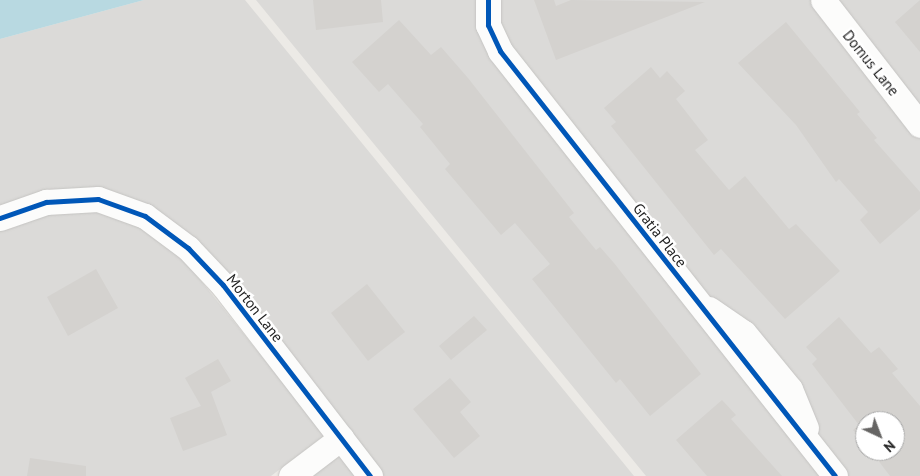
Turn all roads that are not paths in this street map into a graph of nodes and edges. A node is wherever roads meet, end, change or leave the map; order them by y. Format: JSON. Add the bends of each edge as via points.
{"nodes":[{"id":1,"x":488,"y":0,"type":"edge"},
{"id":2,"x":823,"y":0,"type":"edge"},
{"id":3,"x":920,"y":125,"type":"edge"},
{"id":4,"x":0,"y":218,"type":"edge"},
{"id":5,"x":341,"y":438,"type":"junction"},
{"id":6,"x":291,"y":476,"type":"edge"},
{"id":7,"x":370,"y":476,"type":"edge"},
{"id":8,"x":835,"y":476,"type":"edge"}],
"edges":[{"from":1,"to":8,"type":"street","name":"Gratia Place","via":[[488,24],[500,51]]},
{"from":2,"to":3,"type":"street","name":"Domus Lane"},
{"from":4,"to":5,"type":"street","name":"Morton Lane","via":[[46,202],[98,199],[145,216],[188,248],[223,285]]},
{"from":5,"to":6,"type":"street"},
{"from":5,"to":7,"type":"street","name":"Morton Lane"}]}
